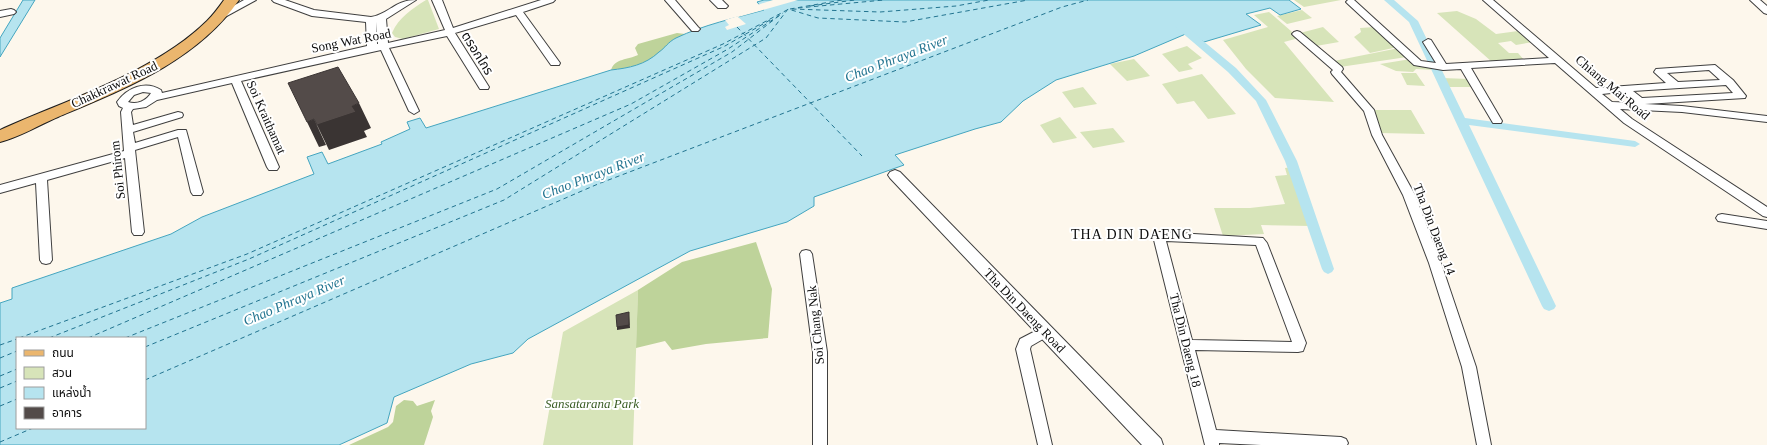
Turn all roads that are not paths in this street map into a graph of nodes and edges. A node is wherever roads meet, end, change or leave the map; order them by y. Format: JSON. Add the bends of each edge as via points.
{"nodes":[{"id":1,"x":232,"y":0,"type":"edge"},
{"id":2,"x":251,"y":0,"type":"edge"},
{"id":3,"x":280,"y":0,"type":"edge"},
{"id":4,"x":411,"y":0,"type":"edge"},
{"id":5,"x":437,"y":0,"type":"edge"},
{"id":6,"x":550,"y":0,"type":"edge"},
{"id":7,"x":670,"y":0,"type":"edge"},
{"id":8,"x":1488,"y":0,"type":"edge"},
{"id":9,"x":1755,"y":0,"type":"edge"},
{"id":10,"x":1351,"y":2,"type":"dead end"},
{"id":11,"x":518,"y":11,"type":"junction"},
{"id":12,"x":1767,"y":11,"type":"edge"},
{"id":13,"x":11,"y":12,"type":"dead end"},
{"id":14,"x":0,"y":14,"type":"edge"},
{"id":15,"x":220,"y":16,"type":"junction"},
{"id":16,"x":381,"y":18,"type":"junction"},
{"id":17,"x":371,"y":20,"type":"junction"},
{"id":18,"x":695,"y":29,"type":"dead end"},
{"id":19,"x":450,"y":32,"type":"junction"},
{"id":20,"x":1297,"y":34,"type":"dead end"},
{"id":21,"x":1428,"y":42,"type":"dead end"},
{"id":22,"x":383,"y":46,"type":"junction"},
{"id":23,"x":372,"y":48,"type":"junction"},
{"id":24,"x":1558,"y":60,"type":"junction"},
{"id":25,"x":555,"y":63,"type":"dead end"},
{"id":26,"x":1464,"y":65,"type":"junction"},
{"id":27,"x":1443,"y":67,"type":"junction"},
{"id":28,"x":235,"y":79,"type":"junction"},
{"id":29,"x":1729,"y":82,"type":"junction"},
{"id":30,"x":1675,"y":85,"type":"junction"},
{"id":31,"x":484,"y":87,"type":"dead end"},
{"id":32,"x":1621,"y":88,"type":"junction"},
{"id":33,"x":1594,"y":91,"type":"junction"},
{"id":34,"x":154,"y":98,"type":"junction"},
{"id":35,"x":1608,"y":105,"type":"junction"},
{"id":36,"x":130,"y":106,"type":"junction"},
{"id":37,"x":414,"y":111,"type":"dead end"},
{"id":38,"x":178,"y":115,"type":"dead end"},
{"id":39,"x":1767,"y":119,"type":"edge"},
{"id":40,"x":1497,"y":121,"type":"dead end"},
{"id":41,"x":19,"y":127,"type":"junction"},
{"id":42,"x":128,"y":130,"type":"junction"},
{"id":43,"x":0,"y":132,"type":"edge"},
{"id":44,"x":0,"y":137,"type":"edge"},
{"id":45,"x":129,"y":150,"type":"junction"},
{"id":46,"x":273,"y":167,"type":"dead end"},
{"id":47,"x":895,"y":175,"type":"dead end"},
{"id":48,"x":41,"y":177,"type":"junction"},
{"id":49,"x":0,"y":189,"type":"edge"},
{"id":50,"x":197,"y":192,"type":"dead end"},
{"id":51,"x":1767,"y":213,"type":"edge"},
{"id":52,"x":1722,"y":218,"type":"dead end"},
{"id":53,"x":1767,"y":225,"type":"edge"},
{"id":54,"x":138,"y":232,"type":"dead end"},
{"id":55,"x":806,"y":254,"type":"dead end"},
{"id":56,"x":46,"y":260,"type":"dead end"},
{"id":57,"x":1045,"y":331,"type":"junction"},
{"id":58,"x":1187,"y":345,"type":"junction"},
{"id":59,"x":1211,"y":440,"type":"edge"},
{"id":60,"x":1341,"y":443,"type":"dead end"},
{"id":61,"x":820,"y":445,"type":"edge"},
{"id":62,"x":1045,"y":445,"type":"edge"},
{"id":63,"x":1154,"y":445,"type":"edge"},
{"id":64,"x":1484,"y":445,"type":"edge"}],
"edges":[{"from":1,"to":15,"type":"main road","name":"Chakkrawat Road"},
{"from":2,"to":15,"type":"street","name":"Chakkrawat Road"},
{"from":3,"to":17,"type":"street","via":[[312,13]]},
{"from":4,"to":16,"type":"street"},
{"from":5,"to":19,"type":"street","name":"ตรอกไกร"},
{"from":6,"to":11,"type":"street","name":"Song Wat Road"},
{"from":7,"to":18,"type":"street"},
{"from":8,"to":24,"type":"street","name":"Chiang Mai Road"},
{"from":9,"to":12,"type":"street"},
{"from":10,"to":27,"type":"street","via":[[1418,63]]},
{"from":11,"to":19,"type":"street","name":"Song Wat Road"},
{"from":11,"to":25,"type":"street"},
{"from":13,"to":14,"type":"street"},
{"from":15,"to":41,"type":"main road","name":"Chakkrawat Road","via":[[191,43],[163,60],[102,91]]},
{"from":16,"to":17,"type":"street"},
{"from":16,"to":22,"type":"street"},
{"from":17,"to":23,"type":"street"},
{"from":19,"to":22,"type":"street","name":"Song Wat Road"},
{"from":19,"to":31,"type":"street","name":"ตรอกไกร"},
{"from":20,"to":64,"type":"street","name":"Tha Din Daeng 14","via":[[1338,69],[1336,72],[1369,110],[1377,135],[1409,195],[1435,263],[1469,367]]},
{"from":21,"to":27,"type":"street"},
{"from":22,"to":23,"type":"street","name":"Song Wat Road"},
{"from":22,"to":37,"type":"street"},
{"from":23,"to":28,"type":"street","name":"Song Wat Road"},
{"from":24,"to":26,"type":"street"},
{"from":24,"to":33,"type":"street","name":"Chiang Mai Road"},
{"from":26,"to":27,"type":"street"},
{"from":26,"to":40,"type":"street"},
{"from":28,"to":34,"type":"street","name":"Song Wat Road"},
{"from":28,"to":46,"type":"street","name":"Soi Kraithamat"},
{"from":29,"to":30,"type":"street"},
{"from":29,"to":30,"type":"street","via":[[1711,67],[1660,70],[1659,72]]},
{"from":29,"to":32,"type":"street","via":[[1741,96],[1640,101]]},
{"from":30,"to":32,"type":"street"},
{"from":32,"to":33,"type":"street"},
{"from":33,"to":35,"type":"street","name":"Chiang Mai Road"},
{"from":34,"to":36,"type":"street","name":"Song Wat Road","via":[[146,103]]},
{"from":34,"to":36,"type":"street","via":[[157,95],[155,90],[147,88],[136,91],[126,96],[122,102]]},
{"from":35,"to":39,"type":"street","via":[[1682,109]]},
{"from":35,"to":51,"type":"street","name":"Chiang Mai Road"},
{"from":36,"to":42,"type":"street","name":"Soi Phirom","via":[[126,112]]},
{"from":38,"to":42,"type":"street"},
{"from":41,"to":43,"type":"main road"},
{"from":41,"to":44,"type":"main road","name":"Chakkrawat Road"},
{"from":42,"to":45,"type":"street","name":"Soi Phirom"},
{"from":45,"to":48,"type":"street"},
{"from":45,"to":50,"type":"street","via":[[182,132]]},
{"from":45,"to":54,"type":"street","name":"Soi Phirom"},
{"from":47,"to":57,"type":"street","name":"Tha Din Daeng Road"},
{"from":48,"to":49,"type":"street"},
{"from":48,"to":56,"type":"street"},
{"from":52,"to":53,"type":"street"},
{"from":55,"to":61,"type":"street","name":"Soi Chang Nak","via":[[820,352]]},
{"from":57,"to":62,"type":"street","via":[[1025,343],[1023,350]]},
{"from":57,"to":63,"type":"street","name":"Tha Din Daeng Road"},
{"from":58,"to":58,"type":"street","name":"Tha Din Daeng 18","via":[[1160,236],[1259,241],[1299,343],[1298,347]]},
{"from":58,"to":59,"type":"street","name":"Tha Din Daeng 18"},
{"from":59,"to":60,"type":"street"}]}
